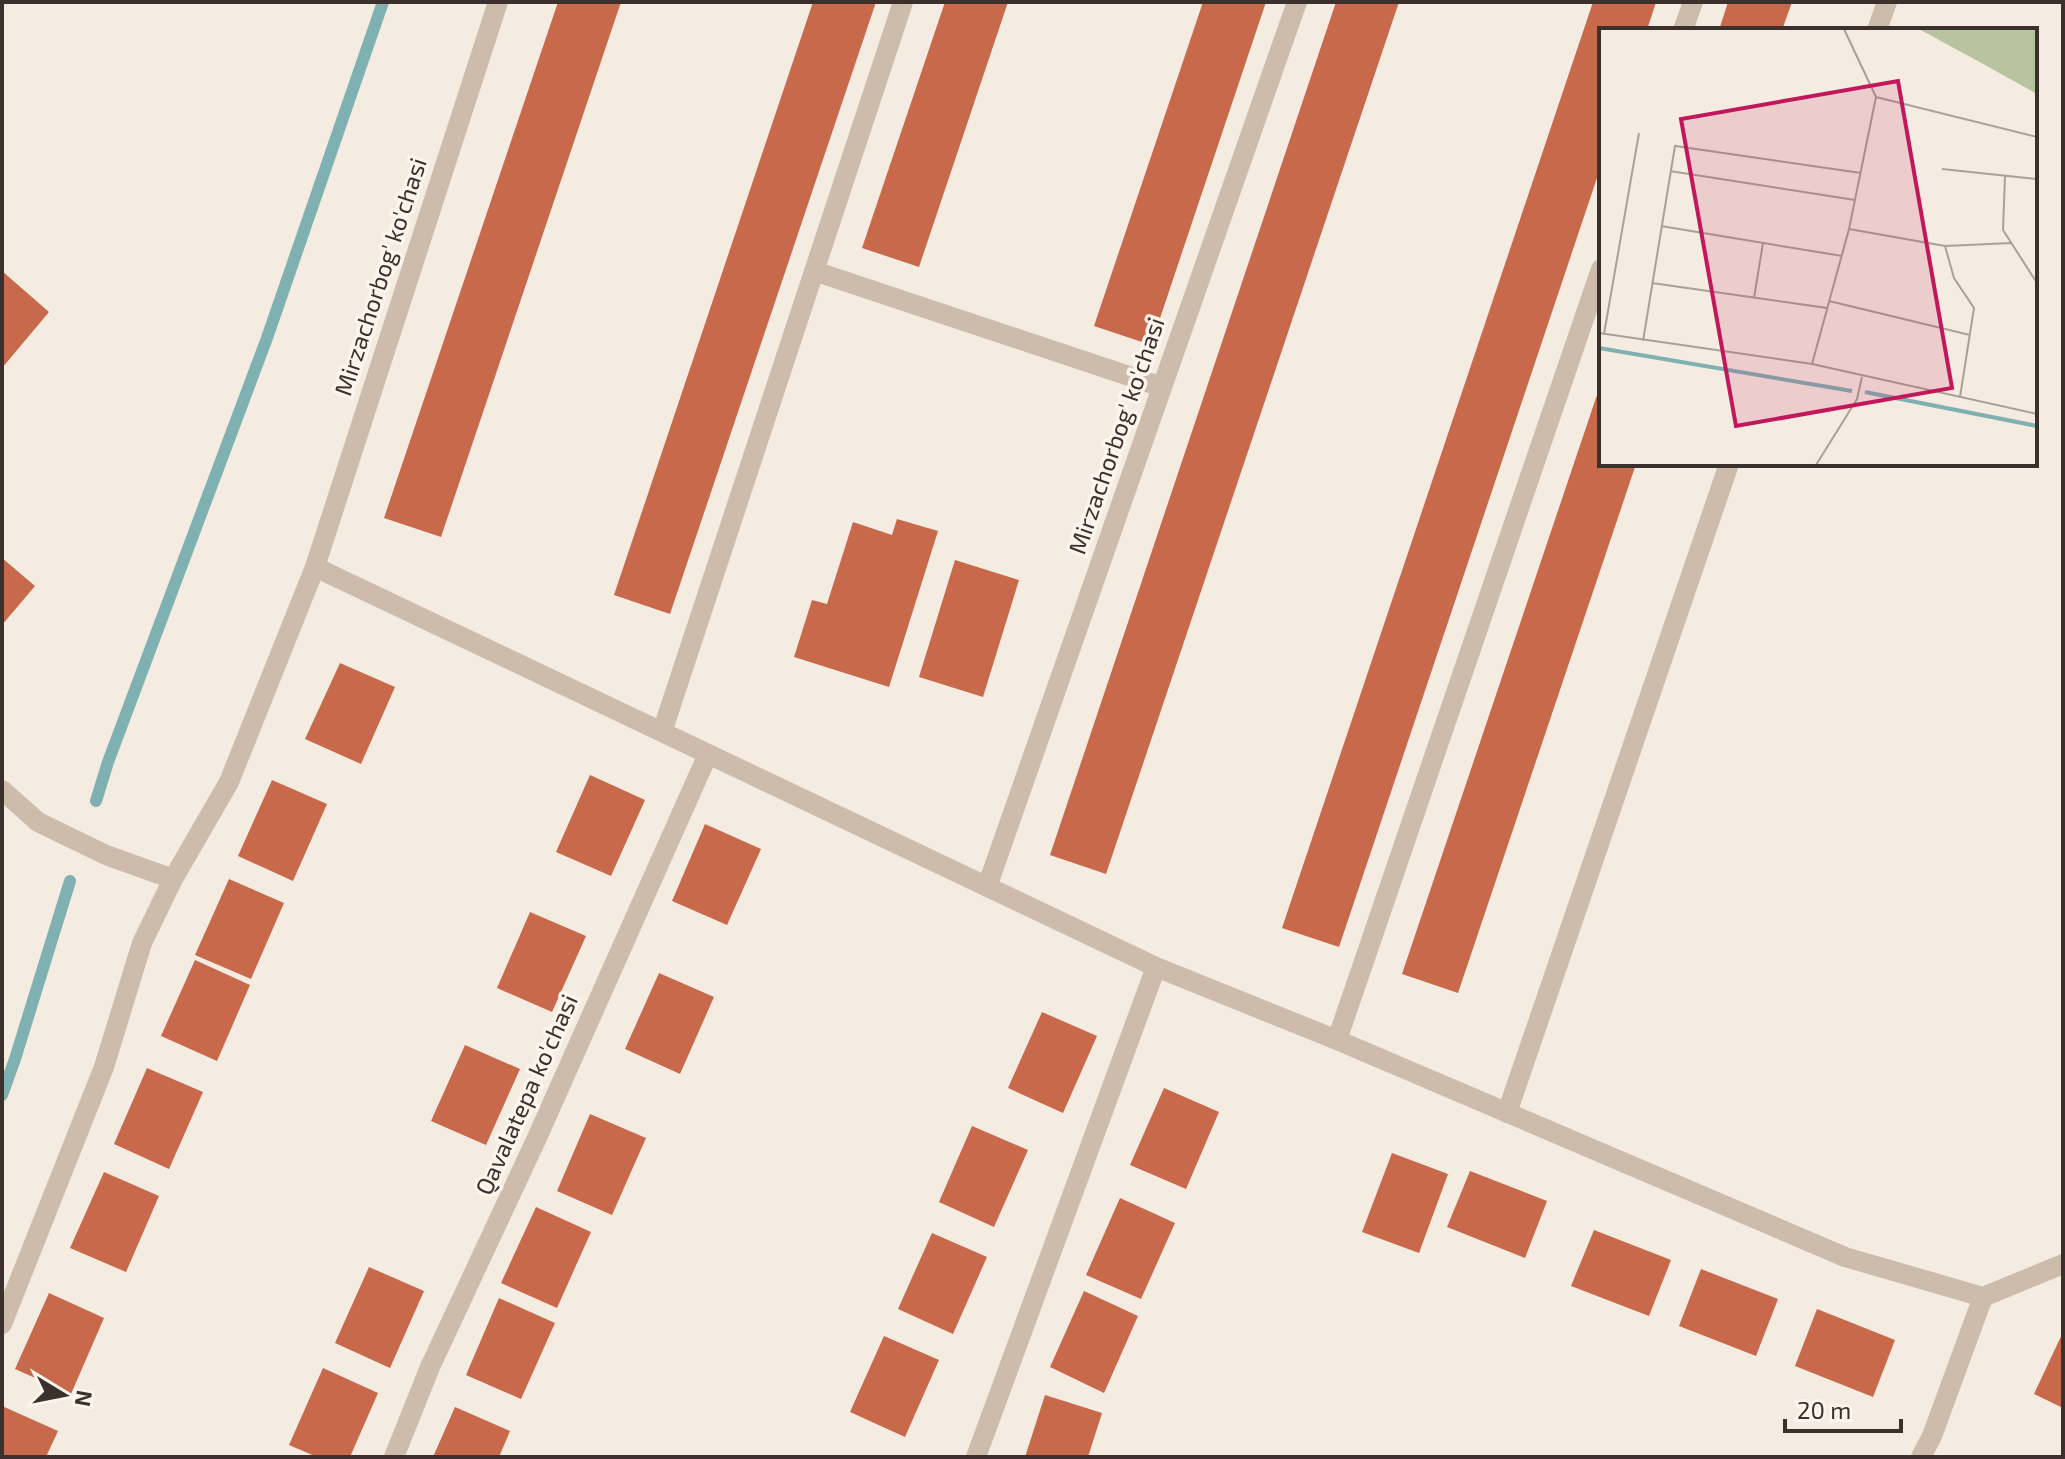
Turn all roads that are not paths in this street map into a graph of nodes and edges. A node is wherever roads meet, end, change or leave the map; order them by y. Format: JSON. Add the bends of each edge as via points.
{"nodes":[{"id":1,"x":498,"y":2,"type":"edge"},
{"id":2,"x":903,"y":2,"type":"edge"},
{"id":3,"x":1297,"y":2,"type":"edge"},
{"id":4,"x":1693,"y":2,"type":"edge"},
{"id":5,"x":1887,"y":2,"type":"edge"},
{"id":6,"x":1684,"y":28,"type":"edge"},
{"id":7,"x":1878,"y":28,"type":"edge"},
{"id":8,"x":814,"y":271,"type":"junction"},
{"id":9,"x":1599,"y":275,"type":"edge"},
{"id":10,"x":1162,"y":387,"type":"junction"},
{"id":11,"x":1728,"y":466,"type":"edge"},
{"id":12,"x":315,"y":567,"type":"junction"},
{"id":13,"x":662,"y":732,"type":"junction"},
{"id":14,"x":708,"y":754,"type":"junction"},
{"id":15,"x":2,"y":790,"type":"edge"},
{"id":16,"x":173,"y":879,"type":"junction"},
{"id":17,"x":987,"y":887,"type":"junction"},
{"id":18,"x":1156,"y":967,"type":"junction"},
{"id":19,"x":1337,"y":1040,"type":"junction"},
{"id":20,"x":1507,"y":1113,"type":"junction"},
{"id":21,"x":2063,"y":1264,"type":"edge"},
{"id":22,"x":1983,"y":1297,"type":"junction"},
{"id":23,"x":2,"y":1324,"type":"edge"},
{"id":24,"x":394,"y":1457,"type":"edge"},
{"id":25,"x":976,"y":1457,"type":"edge"},
{"id":26,"x":1921,"y":1457,"type":"edge"}],
"edges":[{"from":1,"to":12,"type":"street","name":"Mirzachorbog' ko'chasi"},
{"from":2,"to":8,"type":"street"},
{"from":3,"to":10,"type":"street","name":"Mirzachorbog' ko'chasi"},
{"from":4,"to":6,"type":"street"},
{"from":5,"to":7,"type":"street"},
{"from":8,"to":10,"type":"street"},
{"from":8,"to":13,"type":"street"},
{"from":9,"to":19,"type":"street"},
{"from":10,"to":17,"type":"street","name":"Mirzachorbog' ko'chasi"},
{"from":11,"to":20,"type":"street"},
{"from":12,"to":13,"type":"street"},
{"from":12,"to":16,"type":"street","name":"Mirzachorbog' ko'chasi","via":[[229,782]]},
{"from":13,"to":14,"type":"street"},
{"from":14,"to":17,"type":"street"},
{"from":14,"to":24,"type":"street","name":"Qavalatepa ko'chasi"},
{"from":15,"to":16,"type":"street","via":[[38,822]]},
{"from":16,"to":23,"type":"street","name":"Mirzachorbog' ko'chasi","via":[[142,943],[104,1067]]},
{"from":17,"to":18,"type":"street"},
{"from":18,"to":19,"type":"street"},
{"from":18,"to":25,"type":"street"},
{"from":19,"to":20,"type":"street"},
{"from":20,"to":22,"type":"street","via":[[1845,1257]]},
{"from":21,"to":22,"type":"street"},
{"from":22,"to":26,"type":"street"}]}
